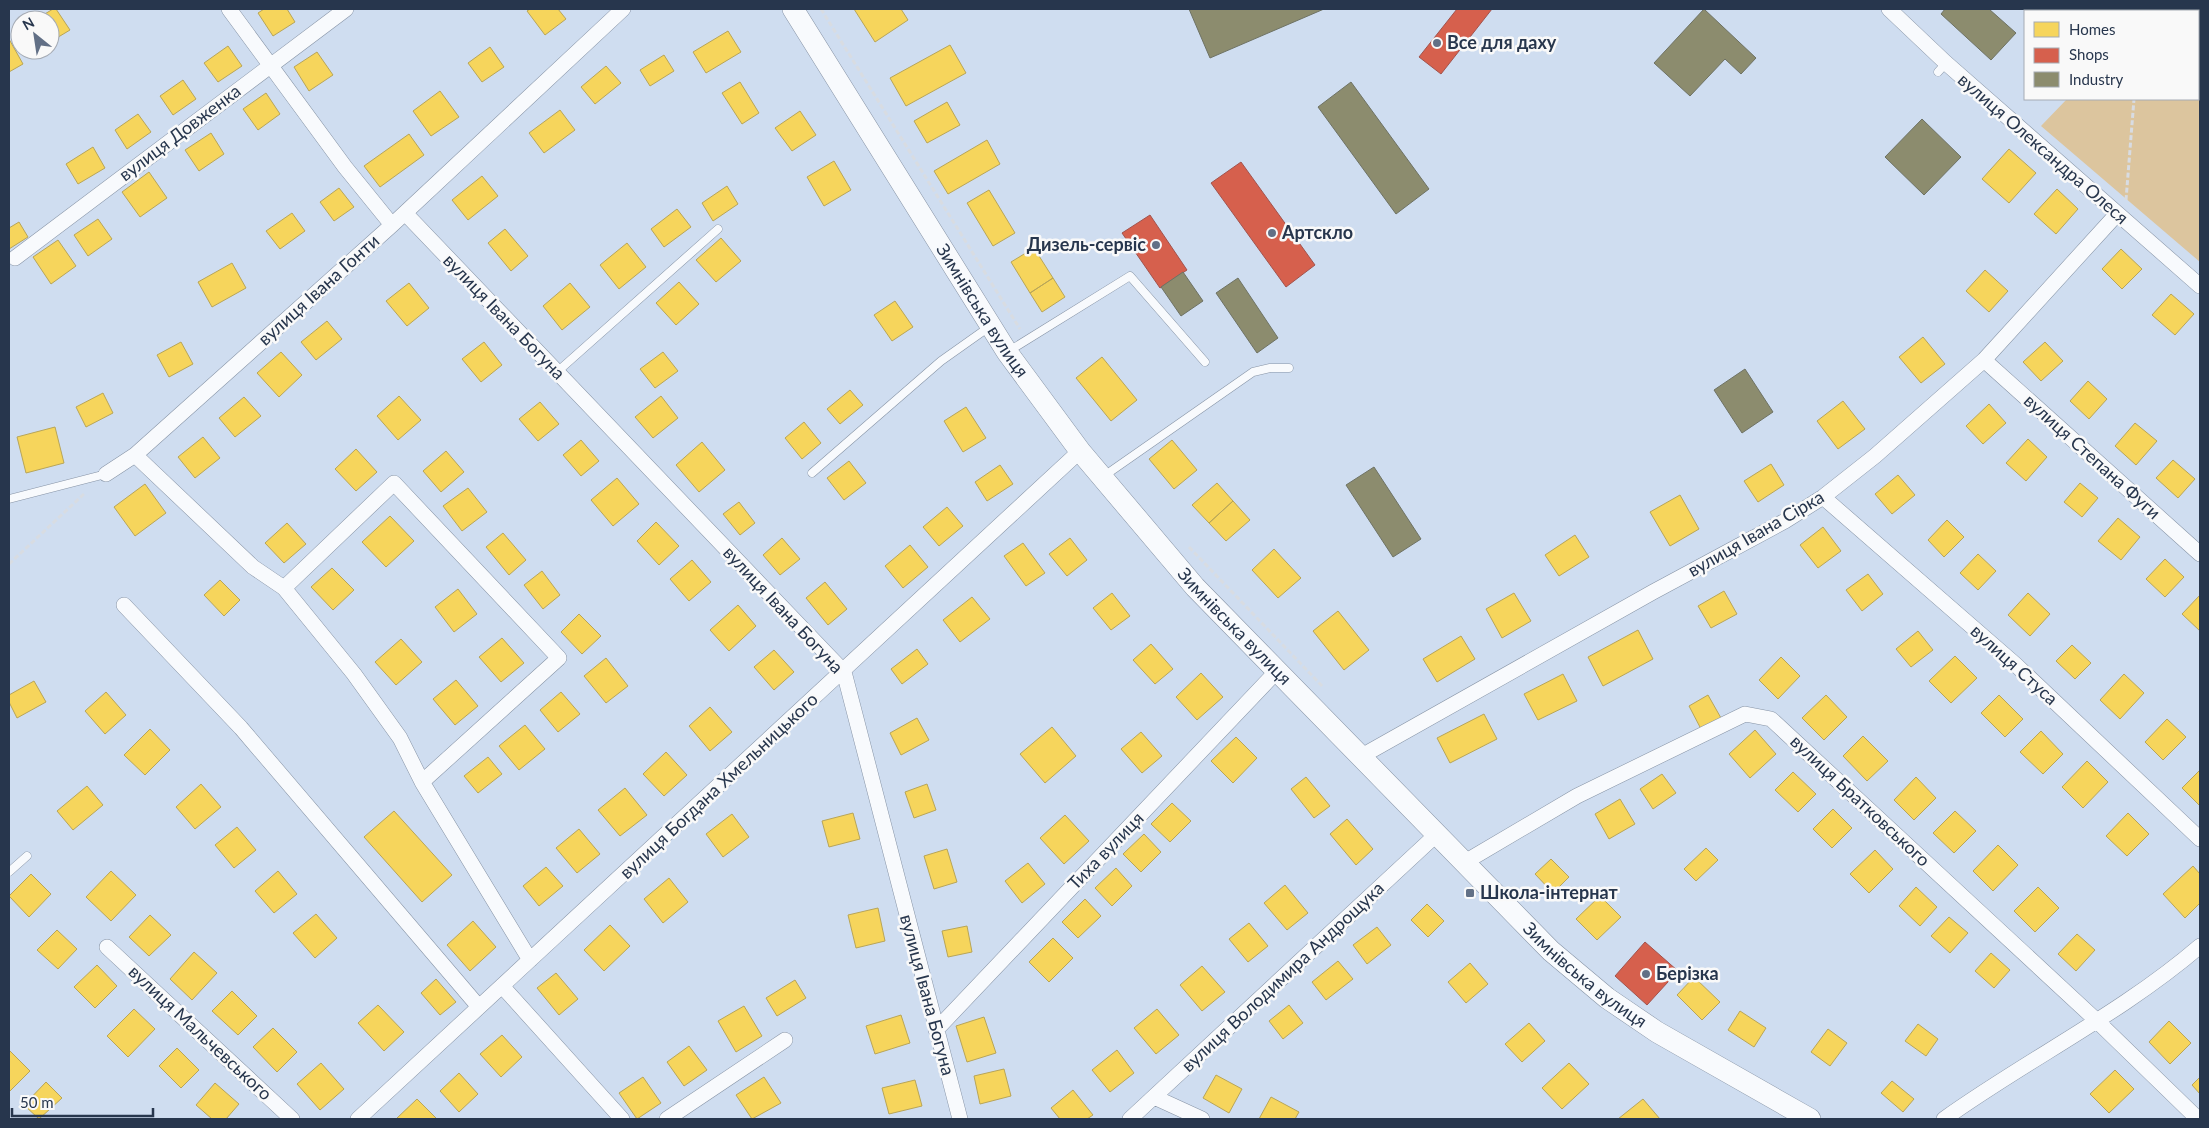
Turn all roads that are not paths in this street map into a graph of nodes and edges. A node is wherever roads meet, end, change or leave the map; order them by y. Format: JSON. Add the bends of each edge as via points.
{"nodes":[{"id":1,"x":229,"y":9,"type":"edge"},
{"id":2,"x":346,"y":9,"type":"edge"},
{"id":3,"x":623,"y":9,"type":"edge"},
{"id":4,"x":793,"y":9,"type":"edge"},
{"id":5,"x":1889,"y":9,"type":"edge"},
{"id":6,"x":270,"y":65,"type":"junction"},
{"id":7,"x":405,"y":213,"type":"junction"},
{"id":8,"x":2121,"y":218,"type":"junction"},
{"id":9,"x":392,"y":225,"type":"junction"},
{"id":10,"x":718,"y":229,"type":"dead end"},
{"id":11,"x":15,"y":258,"type":"dead end"},
{"id":12,"x":2200,"y":286,"type":"edge"},
{"id":13,"x":991,"y":326,"type":"junction"},
{"id":14,"x":1007,"y":352,"type":"junction"},
{"id":15,"x":1984,"y":360,"type":"junction"},
{"id":16,"x":1205,"y":362,"type":"dead end"},
{"id":17,"x":1289,"y":368,"type":"dead end"},
{"id":18,"x":556,"y":372,"type":"junction"},
{"id":19,"x":1080,"y":451,"type":"junction"},
{"id":20,"x":135,"y":455,"type":"junction"},
{"id":21,"x":812,"y":473,"type":"dead end"},
{"id":22,"x":106,"y":474,"type":"joint"},
{"id":23,"x":1102,"y":477,"type":"junction"},
{"id":24,"x":1823,"y":497,"type":"junction"},
{"id":25,"x":9,"y":499,"type":"edge"},
{"id":26,"x":2200,"y":554,"type":"edge"},
{"id":27,"x":284,"y":588,"type":"junction"},
{"id":28,"x":124,"y":605,"type":"dead end"},
{"id":29,"x":844,"y":672,"type":"junction"},
{"id":30,"x":1277,"y":672,"type":"junction"},
{"id":31,"x":1360,"y":757,"type":"junction"},
{"id":32,"x":422,"y":782,"type":"junction"},
{"id":33,"x":1436,"y":834,"type":"junction"},
{"id":34,"x":2200,"y":839,"type":"edge"},
{"id":35,"x":27,"y":856,"type":"dead end"},
{"id":36,"x":1465,"y":862,"type":"junction"},
{"id":37,"x":9,"y":872,"type":"edge"},
{"id":38,"x":2200,"y":946,"type":"edge"},
{"id":39,"x":107,"y":947,"type":"dead end"},
{"id":40,"x":530,"y":960,"type":"junction"},
{"id":41,"x":502,"y":986,"type":"junction"},
{"id":42,"x":479,"y":1007,"type":"junction"},
{"id":43,"x":2096,"y":1020,"type":"junction"},
{"id":44,"x":936,"y":1030,"type":"junction"},
{"id":45,"x":785,"y":1040,"type":"dead end"},
{"id":46,"x":1154,"y":1097,"type":"junction"},
{"id":47,"x":292,"y":1119,"type":"edge"},
{"id":48,"x":358,"y":1119,"type":"edge"},
{"id":49,"x":622,"y":1119,"type":"edge"},
{"id":50,"x":666,"y":1119,"type":"edge"},
{"id":51,"x":960,"y":1119,"type":"edge"},
{"id":52,"x":1130,"y":1119,"type":"edge"},
{"id":53,"x":1202,"y":1119,"type":"edge"},
{"id":54,"x":1810,"y":1119,"type":"edge"},
{"id":55,"x":1944,"y":1119,"type":"edge"},
{"id":56,"x":2198,"y":1119,"type":"edge"}],
"edges":[{"from":1,"to":6,"type":"street"},
{"from":2,"to":6,"type":"street","name":"вулиця Довженка"},
{"from":3,"to":7,"type":"street","name":"вулиця Івана Гонти"},
{"from":4,"to":13,"type":"main road","name":"Зимнівська вулиця"},
{"from":5,"to":8,"type":"street","name":"вулиця Олександра Олеся","via":[[1942,68]]},
{"from":6,"to":9,"type":"street"},
{"from":6,"to":11,"type":"street","name":"вулиця Довженка"},
{"from":7,"to":9,"type":"street","name":"вулиця Івана Гонти"},
{"from":7,"to":18,"type":"street","name":"вулиця Івана Богуна"},
{"from":8,"to":12,"type":"street","name":"вулиця Олександра Олеся"},
{"from":8,"to":15,"type":"street","name":"вулиця Івана Сірка"},
{"from":9,"to":20,"type":"street","name":"вулиця Івана Гонти"},
{"from":10,"to":18,"type":"lane"},
{"from":13,"to":14,"type":"main road","name":"Зимнівська вулиця"},
{"from":13,"to":21,"type":"lane","via":[[941,361]]},
{"from":14,"to":16,"type":"lane","via":[[1130,276]]},
{"from":14,"to":19,"type":"main road","name":"Зимнівська вулиця"},
{"from":15,"to":24,"type":"street","name":"вулиця Івана Сірка"},
{"from":15,"to":26,"type":"street","name":"вулиця Степана Фуги"},
{"from":17,"to":23,"type":"lane","via":[[1253,372]]},
{"from":18,"to":29,"type":"street","name":"вулиця Івана Богуна"},
{"from":19,"to":23,"type":"main road","name":"Зимнівська вулиця"},
{"from":19,"to":29,"type":"street","name":"вулиця Богдана Хмельницького"},
{"from":20,"to":22,"type":"street","name":"вулиця Івана Гонти"},
{"from":20,"to":27,"type":"street","via":[[252,567]]},
{"from":22,"to":25,"type":"lane"},
{"from":23,"to":30,"type":"main road","name":"Зимнівська вулиця","via":[[1195,586]]},
{"from":24,"to":31,"type":"street","name":"вулиця Івана Сірка"},
{"from":24,"to":34,"type":"street","name":"вулиця Стуса","via":[[2016,665]]},
{"from":27,"to":32,"type":"street","via":[[354,674],[400,738]]},
{"from":27,"to":32,"type":"street","via":[[394,483],[559,658]]},
{"from":28,"to":42,"type":"street","via":[[241,728]]},
{"from":29,"to":40,"type":"street","name":"вулиця Богдана Хмельницького"},
{"from":29,"to":44,"type":"street","name":"вулиця Івана Богуна"},
{"from":30,"to":31,"type":"main road","name":"Зимнівська вулиця"},
{"from":30,"to":44,"type":"street","name":"Тиха вулиця"},
{"from":31,"to":33,"type":"main road","name":"Зимнівська вулиця"},
{"from":32,"to":40,"type":"street"},
{"from":33,"to":36,"type":"main road","name":"Зимнівська вулиця"},
{"from":33,"to":46,"type":"street","name":"вулиця Володимира Андрощука"},
{"from":35,"to":37,"type":"lane"},
{"from":36,"to":43,"type":"street","name":"вулиця Братковського","via":[[1577,796],[1745,714],[1771,719]]},
{"from":36,"to":54,"type":"main road","name":"Зимнівська вулиця","via":[[1551,951],[1607,998],[1657,1032]]},
{"from":38,"to":43,"type":"street","via":[[2171,971]]},
{"from":39,"to":47,"type":"street","name":"вулиця Мальчевського"},
{"from":40,"to":41,"type":"street","name":"вулиця Богдана Хмельницького"},
{"from":41,"to":42,"type":"street","name":"вулиця Богдана Хмельницького"},
{"from":41,"to":49,"type":"street"},
{"from":42,"to":48,"type":"street","name":"вулиця Богдана Хмельницького"},
{"from":43,"to":55,"type":"street"},
{"from":43,"to":56,"type":"street","name":"вулиця Братковського"},
{"from":44,"to":51,"type":"street","name":"вулиця Івана Богуна"},
{"from":45,"to":50,"type":"street"},
{"from":46,"to":52,"type":"street","name":"вулиця Володимира Андрощука"},
{"from":46,"to":53,"type":"street"}]}
